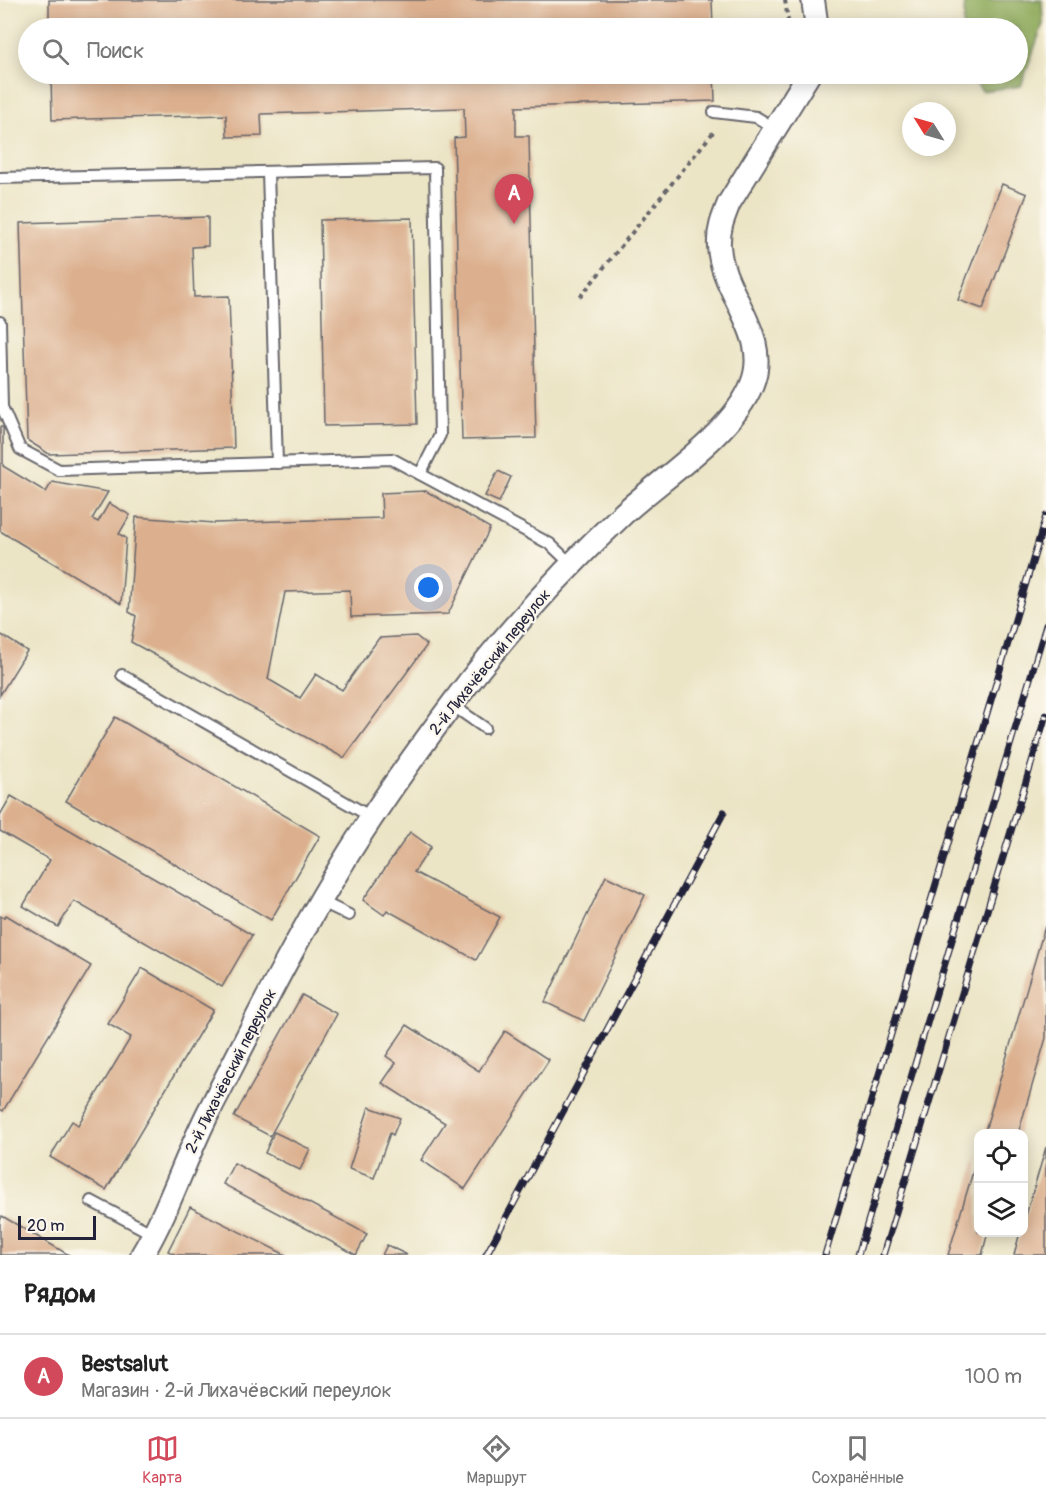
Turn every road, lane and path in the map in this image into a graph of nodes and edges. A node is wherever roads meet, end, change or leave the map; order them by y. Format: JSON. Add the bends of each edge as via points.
{"nodes":[{"id":1,"x":786,"y":0,"type":"edge"},
{"id":2,"x":813,"y":0,"type":"edge"},
{"id":3,"x":788,"y":18,"type":"edge"},
{"id":4,"x":816,"y":18,"type":"edge"},
{"id":5,"x":803,"y":84,"type":"edge"},
{"id":6,"x":714,"y":112,"type":"dead end"},
{"id":7,"x":717,"y":127,"type":"dead end"},
{"id":8,"x":776,"y":129,"type":"junction"},
{"id":9,"x":268,"y":172,"type":"junction"},
{"id":10,"x":0,"y":178,"type":"edge"},
{"id":11,"x":580,"y":297,"type":"dead end"},
{"id":12,"x":0,"y":322,"type":"edge"},
{"id":13,"x":277,"y":463,"type":"junction"},
{"id":14,"x":420,"y":474,"type":"junction"},
{"id":15,"x":572,"y":565,"type":"junction"},
{"id":16,"x":122,"y":675,"type":"dead end"},
{"id":17,"x":452,"y":705,"type":"junction"},
{"id":18,"x":485,"y":728,"type":"dead end"},
{"id":19,"x":373,"y":819,"type":"junction"},
{"id":20,"x":320,"y":901,"type":"junction"},
{"id":21,"x":349,"y":915,"type":"dead end"},
{"id":22,"x":91,"y":1201,"type":"dead end"},
{"id":23,"x":153,"y":1234,"type":"junction"},
{"id":24,"x":142,"y":1255,"type":"edge"}],
"edges":[{"from":1,"to":3,"type":"path"},
{"from":2,"to":4,"type":"street"},
{"from":5,"to":8,"type":"street","name":"2-й Лихачёвский переулок"},
{"from":6,"to":8,"type":"lane","via":[[756,117]]},
{"from":7,"to":11,"type":"path"},
{"from":8,"to":15,"type":"street","name":"2-й Лихачёвский переулок","via":[[720,224],[719,249],[754,340],[758,366],[752,384],[743,403],[721,429],[624,513]]},
{"from":9,"to":10,"type":"lane"},
{"from":9,"to":13,"type":"lane"},
{"from":9,"to":14,"type":"lane","via":[[435,168],[440,435]]},
{"from":12,"to":13,"type":"lane","via":[[2,407],[20,448],[59,470]]},
{"from":13,"to":14,"type":"lane","via":[[392,459]]},
{"from":14,"to":15,"type":"lane","via":[[550,544]]},
{"from":15,"to":17,"type":"street","name":"2-й Лихачёвский переулок","via":[[525,615]]},
{"from":16,"to":19,"type":"lane"},
{"from":17,"to":18,"type":"lane"},
{"from":17,"to":19,"type":"street","name":"2-й Лихачёвский переулок"},
{"from":19,"to":20,"type":"street","name":"2-й Лихачёвский переулок"},
{"from":20,"to":21,"type":"lane"},
{"from":20,"to":23,"type":"street","name":"2-й Лихачёвский переулок","via":[[199,1130]]},
{"from":22,"to":23,"type":"lane"},
{"from":23,"to":24,"type":"street","name":"2-й Лихачёвский переулок"}]}
